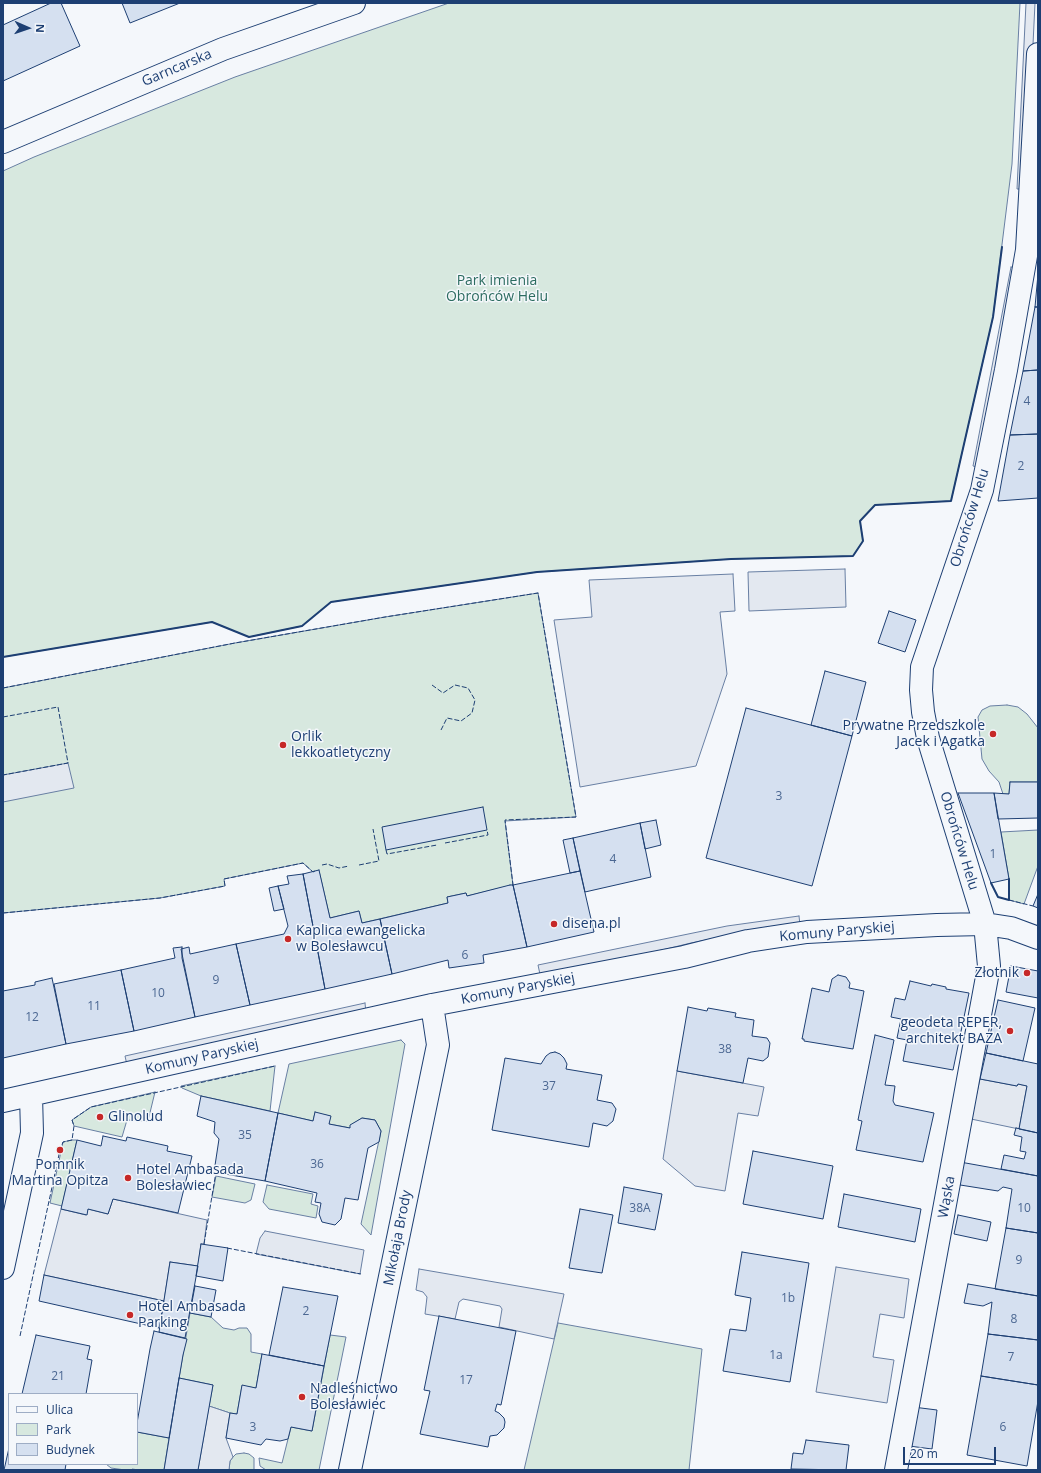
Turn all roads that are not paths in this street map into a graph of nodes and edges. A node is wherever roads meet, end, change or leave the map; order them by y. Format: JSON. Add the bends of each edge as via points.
{"nodes":[{"id":1,"x":354,"y":3,"type":"edge"},
{"id":2,"x":1038,"y":54,"type":"edge"},
{"id":3,"x":3,"y":142,"type":"edge"},
{"id":4,"x":985,"y":924,"type":"junction"},
{"id":5,"x":1038,"y":938,"type":"edge"},
{"id":6,"x":432,"y":1005,"type":"junction"},
{"id":7,"x":31,"y":1095,"type":"junction"},
{"id":8,"x":3,"y":1101,"type":"edge"},
{"id":9,"x":3,"y":1268,"type":"edge"},
{"id":10,"x":350,"y":1470,"type":"edge"},
{"id":11,"x":896,"y":1470,"type":"edge"}],
"edges":[{"from":1,"to":3,"type":"street","name":"Garncarska","via":[[223,49]]},
{"from":2,"to":4,"type":"street","name":"Obrońców Helu","via":[[1027,250],[1006,370],[982,490],[922,667],[921,690],[928,738]]},
{"from":4,"to":5,"type":"street","name":"Komuny Paryskiej","via":[[1011,928]]},
{"from":4,"to":6,"type":"street","name":"Komuny Paryskiej","via":[[807,932],[748,941],[684,957]]},
{"from":4,"to":11,"type":"street","name":"Wąska","via":[[989,966]]},
{"from":6,"to":7,"type":"street","name":"Komuny Paryskiej"},
{"from":6,"to":10,"type":"street","name":"Mikołaja Brody","via":[[438,1045]]},
{"from":7,"to":8,"type":"street","name":"Komuny Paryskiej"},
{"from":7,"to":9,"type":"street","via":[[32,1133]]}]}
